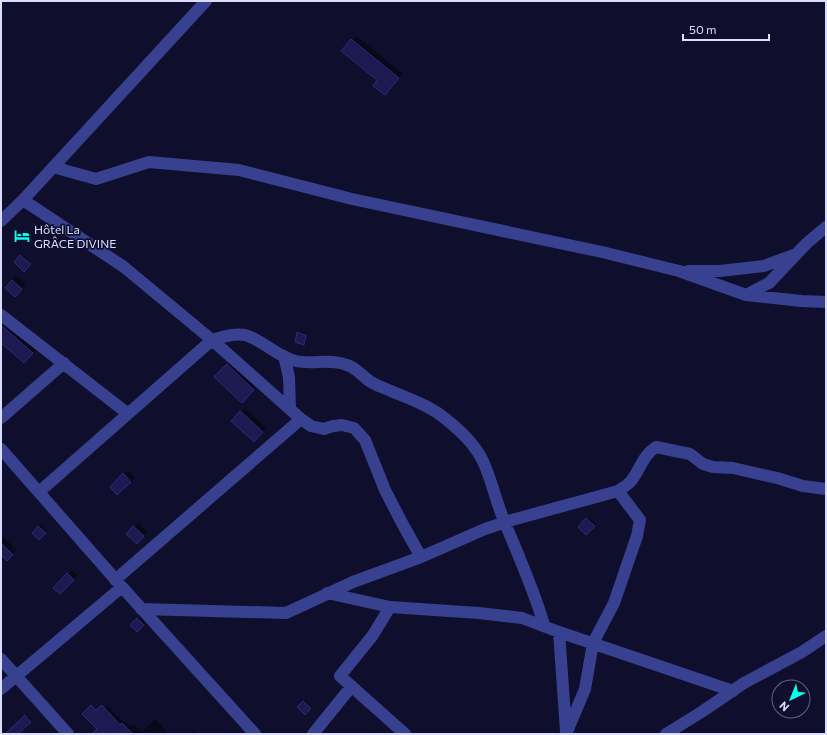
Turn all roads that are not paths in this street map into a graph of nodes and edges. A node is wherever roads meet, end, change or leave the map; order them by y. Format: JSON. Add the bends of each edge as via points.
{"nodes":[{"id":1,"x":206,"y":1,"type":"edge"},
{"id":2,"x":53,"y":167,"type":"junction"},
{"id":3,"x":23,"y":200,"type":"junction"},
{"id":4,"x":1,"y":221,"type":"edge"},
{"id":5,"x":826,"y":227,"type":"edge"},
{"id":6,"x":796,"y":254,"type":"junction"},
{"id":7,"x":679,"y":271,"type":"junction"},
{"id":8,"x":746,"y":295,"type":"junction"},
{"id":9,"x":826,"y":302,"type":"edge"},
{"id":10,"x":1,"y":315,"type":"edge"},
{"id":11,"x":212,"y":340,"type":"junction"},
{"id":12,"x":284,"y":356,"type":"junction"},
{"id":13,"x":64,"y":363,"type":"junction"},
{"id":14,"x":290,"y":409,"type":"junction"},
{"id":15,"x":127,"y":413,"type":"junction"},
{"id":16,"x":1,"y":418,"type":"edge"},
{"id":17,"x":301,"y":419,"type":"junction"},
{"id":18,"x":1,"y":449,"type":"edge"},
{"id":19,"x":826,"y":489,"type":"edge"},
{"id":20,"x":618,"y":491,"type":"junction"},
{"id":21,"x":39,"y":492,"type":"junction"},
{"id":22,"x":504,"y":522,"type":"junction"},
{"id":23,"x":421,"y":557,"type":"junction"},
{"id":24,"x":118,"y":584,"type":"junction"},
{"id":25,"x":328,"y":593,"type":"junction"},
{"id":26,"x":390,"y":607,"type":"junction"},
{"id":27,"x":141,"y":609,"type":"junction"},
{"id":28,"x":544,"y":625,"type":"junction"},
{"id":29,"x":559,"y":632,"type":"junction"},
{"id":30,"x":826,"y":636,"type":"edge"},
{"id":31,"x":593,"y":643,"type":"junction"},
{"id":32,"x":1,"y":658,"type":"edge"},
{"id":33,"x":16,"y":677,"type":"junction"},
{"id":34,"x":351,"y":687,"type":"junction"},
{"id":35,"x":1,"y":689,"type":"edge"},
{"id":36,"x":732,"y":690,"type":"junction"},
{"id":37,"x":68,"y":734,"type":"edge"},
{"id":38,"x":255,"y":734,"type":"edge"},
{"id":39,"x":313,"y":734,"type":"edge"},
{"id":40,"x":405,"y":734,"type":"edge"},
{"id":41,"x":566,"y":734,"type":"edge"},
{"id":42,"x":666,"y":734,"type":"edge"}],
"edges":[{"from":1,"to":2,"type":"street"},
{"from":2,"to":3,"type":"street"},
{"from":2,"to":7,"type":"street","via":[[96,179],[149,162],[239,170],[352,199]]},
{"from":3,"to":4,"type":"street"},
{"from":3,"to":11,"type":"street","via":[[124,266]]},
{"from":5,"to":6,"type":"street"},
{"from":6,"to":7,"type":"street","via":[[764,266],[720,271]]},
{"from":6,"to":8,"type":"street","via":[[769,283]]},
{"from":7,"to":8,"type":"street"},
{"from":8,"to":9,"type":"street"},
{"from":10,"to":13,"type":"street"},
{"from":11,"to":12,"type":"street","via":[[231,335],[244,335]]},
{"from":11,"to":14,"type":"street"},
{"from":11,"to":15,"type":"street"},
{"from":12,"to":14,"type":"street","via":[[289,377]]},
{"from":12,"to":22,"type":"street","via":[[295,361],[347,365],[372,383],[426,405],[446,419],[470,441],[485,465]]},
{"from":13,"to":15,"type":"street"},
{"from":13,"to":16,"type":"street"},
{"from":14,"to":17,"type":"street"},
{"from":15,"to":21,"type":"street"},
{"from":17,"to":23,"type":"street","via":[[311,426],[324,429],[342,425],[354,428],[365,440],[385,490]]},
{"from":17,"to":24,"type":"street"},
{"from":18,"to":21,"type":"street"},
{"from":19,"to":20,"type":"street","via":[[803,486],[734,468],[713,467],[703,464],[690,454],[656,447],[645,458],[631,482]]},
{"from":20,"to":22,"type":"street"},
{"from":20,"to":31,"type":"street","via":[[640,520],[614,603]]},
{"from":21,"to":24,"type":"street"},
{"from":22,"to":23,"type":"street"},
{"from":22,"to":28,"type":"street"},
{"from":23,"to":25,"type":"street"},
{"from":24,"to":27,"type":"street"},
{"from":24,"to":33,"type":"street"},
{"from":25,"to":26,"type":"street"},
{"from":25,"to":27,"type":"street","via":[[286,613]]},
{"from":26,"to":28,"type":"street","via":[[522,618]]},
{"from":26,"to":34,"type":"street","via":[[373,635],[340,676]]},
{"from":27,"to":38,"type":"street"},
{"from":28,"to":29,"type":"street"},
{"from":29,"to":31,"type":"street"},
{"from":29,"to":41,"type":"street"},
{"from":30,"to":36,"type":"street"},
{"from":31,"to":36,"type":"street"},
{"from":31,"to":41,"type":"street","via":[[585,689]]},
{"from":32,"to":33,"type":"street"},
{"from":33,"to":35,"type":"street"},
{"from":33,"to":37,"type":"street"},
{"from":34,"to":39,"type":"street"},
{"from":34,"to":40,"type":"street"},
{"from":36,"to":42,"type":"street","via":[[703,712]]}]}
